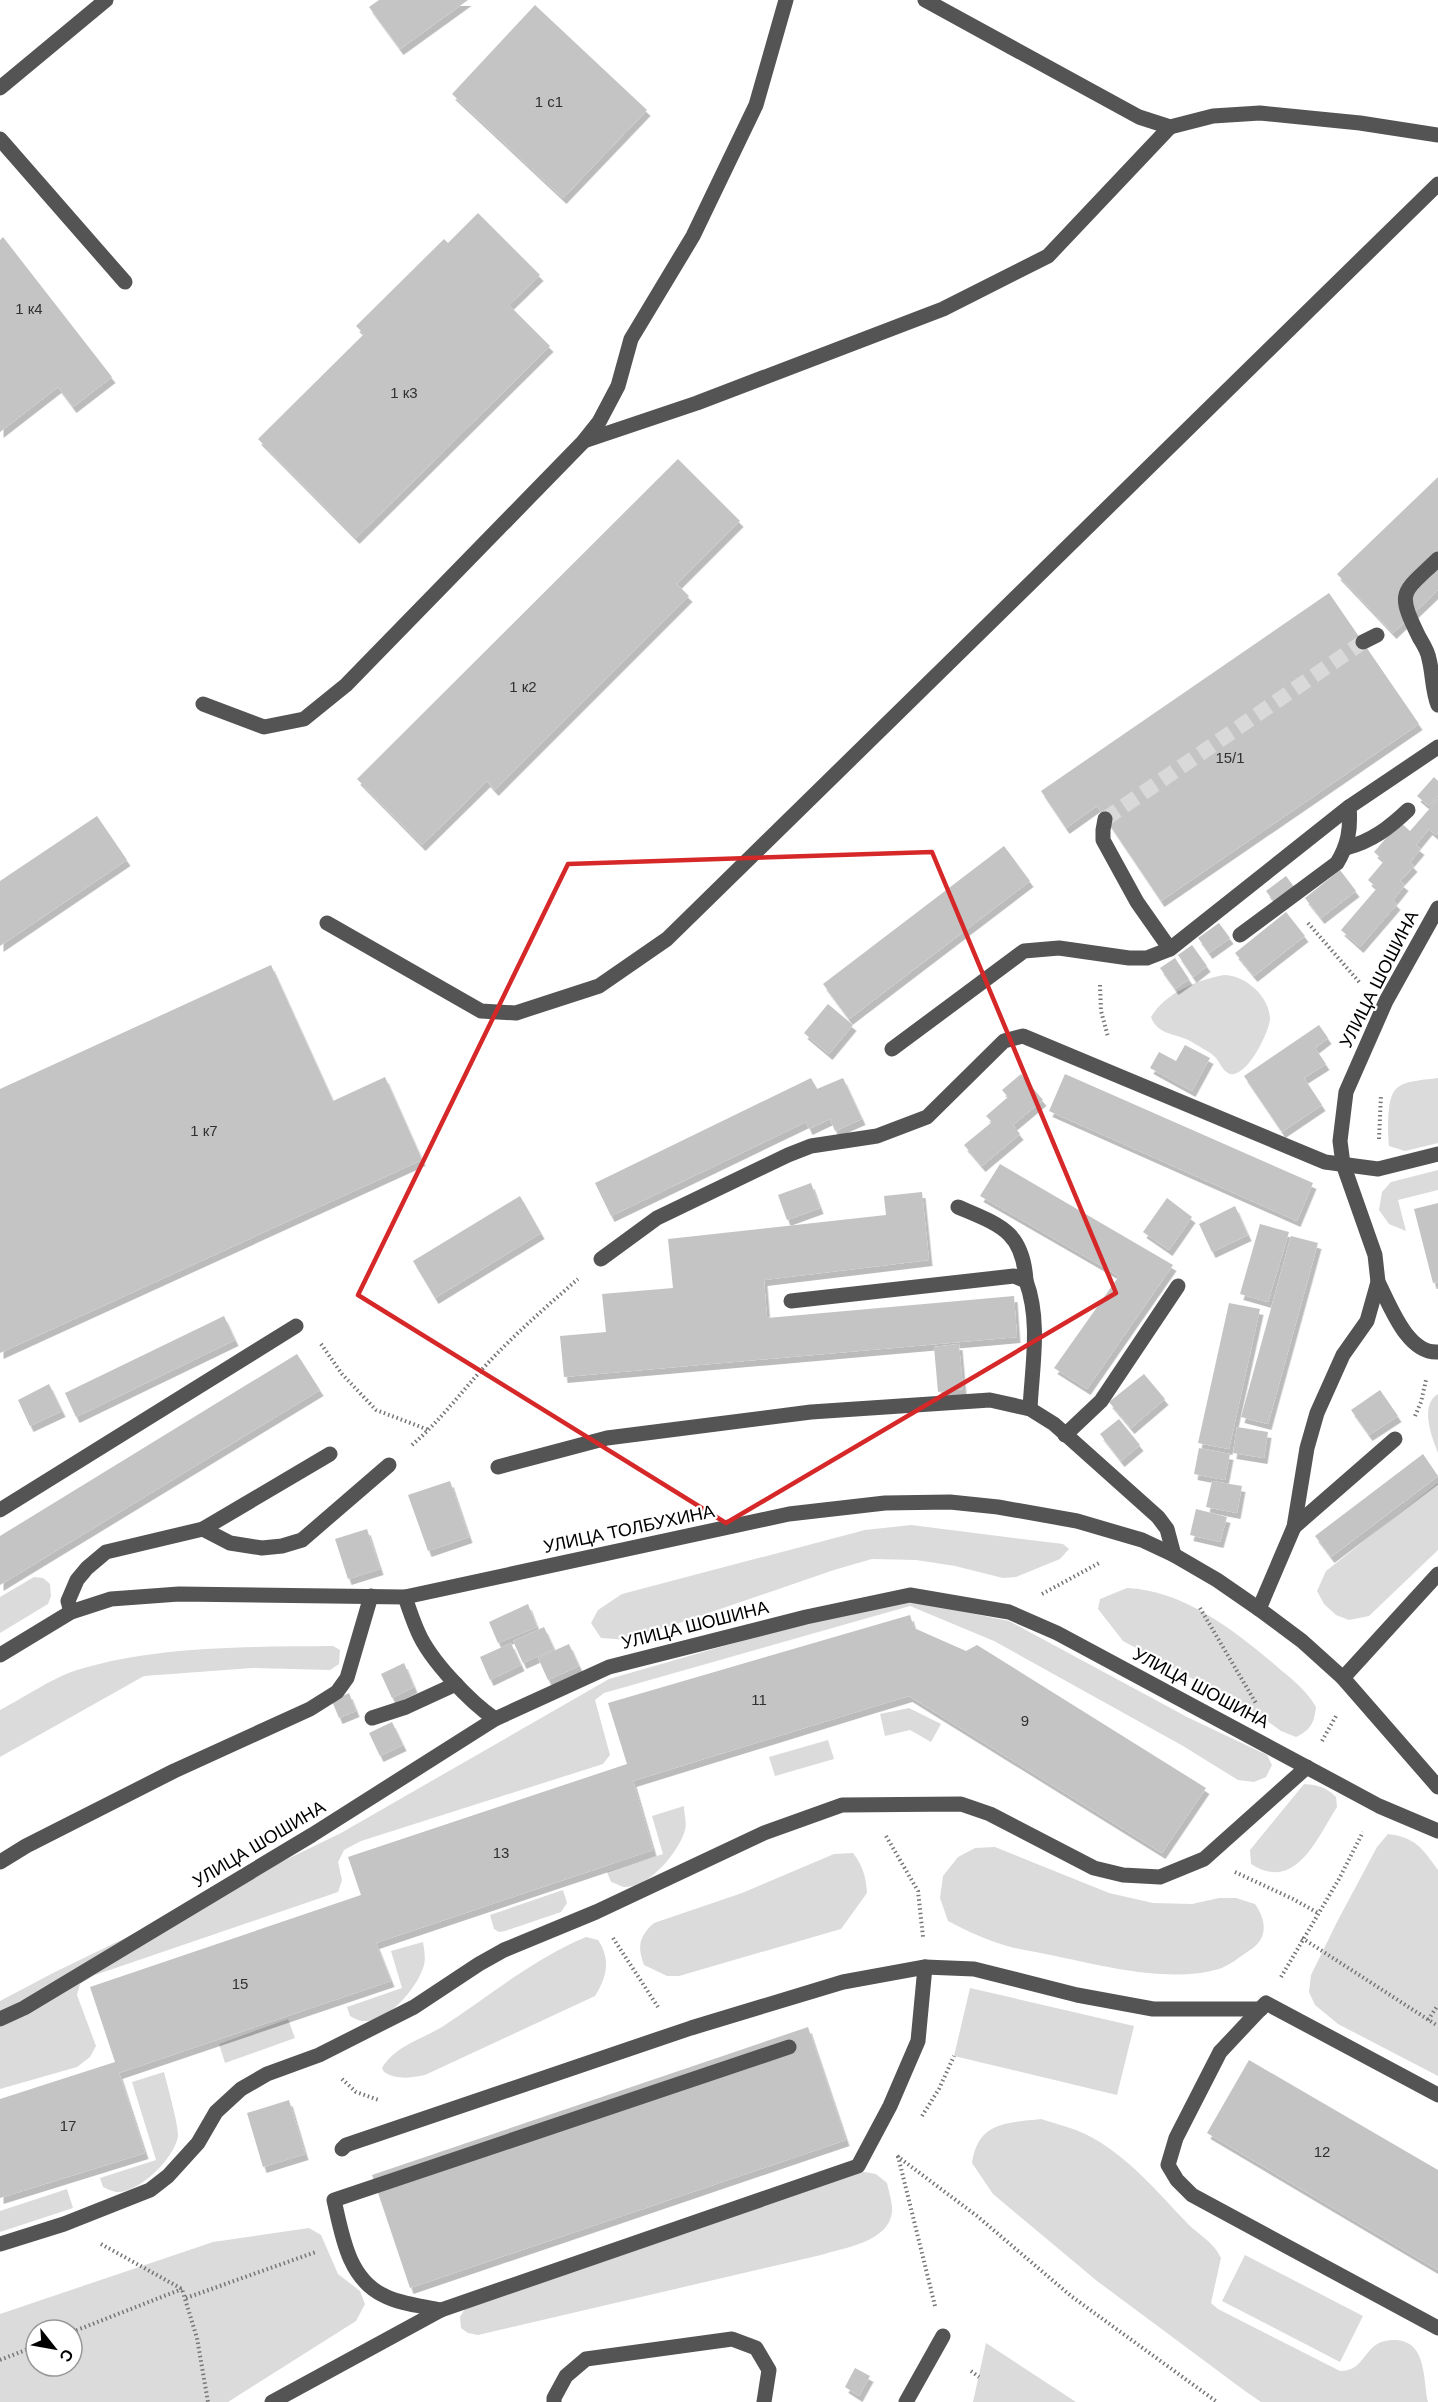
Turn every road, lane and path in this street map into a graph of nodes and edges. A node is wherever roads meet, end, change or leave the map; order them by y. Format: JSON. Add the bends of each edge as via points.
{"nodes":[{"id":1,"x":106,"y":0,"type":"edge"},
{"id":2,"x":786,"y":0,"type":"edge"},
{"id":3,"x":925,"y":0,"type":"edge"},
{"id":4,"x":0,"y":87,"type":"edge"},
{"id":5,"x":1170,"y":127,"type":"junction"},
{"id":6,"x":1438,"y":135,"type":"edge"},
{"id":7,"x":0,"y":139,"type":"edge"},
{"id":8,"x":1438,"y":184,"type":"edge"},
{"id":9,"x":125,"y":282,"type":"dead end"},
{"id":10,"x":583,"y":442,"type":"junction"},
{"id":11,"x":1438,"y":559,"type":"edge"},
{"id":12,"x":1377,"y":635,"type":"dead end"},
{"id":13,"x":1363,"y":642,"type":"tunnel mouth"},
{"id":14,"x":203,"y":704,"type":"dead end"},
{"id":15,"x":1438,"y":705,"type":"edge"},
{"id":16,"x":1438,"y":747,"type":"edge"},
{"id":17,"x":1349,"y":807,"type":"junction"},
{"id":18,"x":1408,"y":810,"type":"dead end"},
{"id":19,"x":1105,"y":819,"type":"dead end"},
{"id":20,"x":1346,"y":848,"type":"junction"},
{"id":21,"x":1289,"y":899,"type":"junction"},
{"id":22,"x":1438,"y":908,"type":"edge"},
{"id":23,"x":327,"y":923,"type":"dead end"},
{"id":24,"x":1240,"y":935,"type":"dead end"},
{"id":25,"x":1170,"y":949,"type":"junction"},
{"id":26,"x":1099,"y":955,"type":"junction"},
{"id":27,"x":1386,"y":1001,"type":"junction"},
{"id":28,"x":892,"y":1049,"type":"dead end"},
{"id":29,"x":1130,"y":1082,"type":"junction"},
{"id":30,"x":1382,"y":1091,"type":"dead end"},
{"id":31,"x":1438,"y":1154,"type":"edge"},
{"id":32,"x":1343,"y":1164,"type":"junction"},
{"id":33,"x":1378,"y":1169,"type":"junction"},
{"id":34,"x":958,"y":1207,"type":"dead end"},
{"id":35,"x":601,"y":1258,"type":"joint"},
{"id":36,"x":1026,"y":1281,"type":"junction"},
{"id":37,"x":1378,"y":1282,"type":"junction"},
{"id":38,"x":1178,"y":1286,"type":"dead end"},
{"id":39,"x":791,"y":1301,"type":"dead end"},
{"id":40,"x":296,"y":1326,"type":"joint"},
{"id":41,"x":1433,"y":1352,"type":"edge"},
{"id":42,"x":1030,"y":1409,"type":"junction"},
{"id":43,"x":430,"y":1430,"type":"junction"},
{"id":44,"x":1065,"y":1436,"type":"junction"},
{"id":45,"x":1395,"y":1439,"type":"joint"},
{"id":46,"x":330,"y":1454,"type":"dead end"},
{"id":47,"x":389,"y":1465,"type":"joint"},
{"id":48,"x":498,"y":1467,"type":"dead end"},
{"id":49,"x":0,"y":1510,"type":"edge"},
{"id":50,"x":1294,"y":1527,"type":"junction"},
{"id":51,"x":202,"y":1529,"type":"junction"},
{"id":52,"x":1142,"y":1540,"type":"junction"},
{"id":53,"x":1174,"y":1555,"type":"junction"},
{"id":54,"x":1438,"y":1574,"type":"edge"},
{"id":55,"x":371,"y":1596,"type":"junction"},
{"id":56,"x":405,"y":1597,"type":"junction"},
{"id":57,"x":1197,"y":1604,"type":"dead end"},
{"id":58,"x":1259,"y":1609,"type":"junction"},
{"id":59,"x":71,"y":1612,"type":"junction"},
{"id":60,"x":1009,"y":1612,"type":"junction"},
{"id":61,"x":0,"y":1655,"type":"edge"},
{"id":62,"x":456,"y":1684,"type":"junction"},
{"id":63,"x":1347,"y":1684,"type":"junction"},
{"id":64,"x":372,"y":1718,"type":"dead end"},
{"id":65,"x":495,"y":1719,"type":"junction"},
{"id":66,"x":1279,"y":1752,"type":"junction"},
{"id":67,"x":1307,"y":1767,"type":"junction"},
{"id":68,"x":1438,"y":1787,"type":"edge"},
{"id":69,"x":868,"y":1804,"type":"junction"},
{"id":70,"x":1438,"y":1831,"type":"edge"},
{"id":71,"x":1361,"y":1836,"type":"dead end"},
{"id":72,"x":1204,"y":1858,"type":"junction"},
{"id":73,"x":0,"y":1862,"type":"edge"},
{"id":74,"x":596,"y":1912,"type":"junction"},
{"id":75,"x":1318,"y":1913,"type":"junction"},
{"id":76,"x":1302,"y":1938,"type":"junction"},
{"id":77,"x":1293,"y":1956,"type":"dead end"},
{"id":78,"x":926,"y":1967,"type":"junction"},
{"id":79,"x":1438,"y":2005,"type":"edge"},
{"id":80,"x":1261,"y":2009,"type":"junction"},
{"id":81,"x":660,"y":2010,"type":"dead end"},
{"id":82,"x":0,"y":2019,"type":"edge"},
{"id":83,"x":1428,"y":2020,"type":"junction"},
{"id":84,"x":1438,"y":2026,"type":"edge"},
{"id":85,"x":789,"y":2047,"type":"dead end"},
{"id":86,"x":954,"y":2056,"type":"dead end"},
{"id":87,"x":939,"y":2089,"type":"dead end"},
{"id":88,"x":356,"y":2092,"type":"dead end"},
{"id":89,"x":1438,"y":2095,"type":"edge"},
{"id":90,"x":382,"y":2101,"type":"dead end"},
{"id":91,"x":342,"y":2149,"type":"dead end"},
{"id":92,"x":898,"y":2155,"type":"junction"},
{"id":93,"x":858,"y":2166,"type":"junction"},
{"id":94,"x":64,"y":2224,"type":"junction"},
{"id":95,"x":344,"y":2242,"type":"junction"},
{"id":96,"x":0,"y":2244,"type":"edge"},
{"id":97,"x":182,"y":2289,"type":"junction"},
{"id":98,"x":186,"y":2298,"type":"junction"},
{"id":99,"x":441,"y":2310,"type":"junction"},
{"id":100,"x":84,"y":2327,"type":"edge"},
{"id":101,"x":1438,"y":2328,"type":"edge"},
{"id":102,"x":943,"y":2336,"type":"joint"},
{"id":103,"x":24,"y":2351,"type":"edge"},
{"id":104,"x":0,"y":2360,"type":"edge"},
{"id":105,"x":971,"y":2371,"type":"dead end"},
{"id":106,"x":979,"y":2377,"type":"dead end"},
{"id":107,"x":208,"y":2402,"type":"edge"},
{"id":108,"x":272,"y":2402,"type":"edge"},
{"id":109,"x":554,"y":2402,"type":"edge"},
{"id":110,"x":764,"y":2402,"type":"edge"},
{"id":111,"x":906,"y":2402,"type":"edge"},
{"id":112,"x":1217,"y":2402,"type":"edge"}],
"edges":[{"from":1,"to":4,"type":"street"},
{"from":2,"to":10,"type":"street","via":[[756,105],[693,236],[631,339],[618,386]]},
{"from":3,"to":5,"type":"street","via":[[1139,117]]},
{"from":5,"to":6,"type":"street","via":[[1214,116],[1260,113]]},
{"from":5,"to":10,"type":"street","via":[[1048,256],[943,309]]},
{"from":7,"to":9,"type":"street"},
{"from":8,"to":23,"type":"street","via":[[668,939],[599,986],[516,1013],[481,1011]]},
{"from":10,"to":14,"type":"street","via":[[346,686],[304,718],[264,728]]},
{"from":11,"to":15,"type":"street","via":[[1410,587],[1404,601],[1429,657]]},
{"from":12,"to":13,"type":"street"},
{"from":16,"to":17,"type":"street"},
{"from":17,"to":20,"type":"street"},
{"from":17,"to":25,"type":"street"},
{"from":18,"to":20,"type":"street","via":[[1378,836]]},
{"from":19,"to":25,"type":"street","via":[[1103,840],[1137,902]]},
{"from":20,"to":21,"type":"street","via":[[1337,863]]},
{"from":21,"to":24,"type":"street"},
{"from":21,"to":27,"type":"path","via":[[1351,975]]},
{"from":22,"to":27,"type":"street","name":"УЛИЦА ШОШИНА"},
{"from":25,"to":26,"type":"street","via":[[1147,958]]},
{"from":26,"to":28,"type":"street","via":[[1059,948],[1024,951]]},
{"from":26,"to":29,"type":"path","via":[[1105,1030]]},
{"from":27,"to":32,"type":"street","name":"УЛИЦА ШОШИНА","via":[[1346,1092],[1340,1141]]},
{"from":29,"to":32,"type":"street","via":[[1312,1158]]},
{"from":29,"to":35,"type":"street","via":[[1023,1036],[1015,1037],[1004,1041],[927,1117],[878,1136],[811,1146],[788,1155],[657,1218]]},
{"from":30,"to":33,"type":"path"},
{"from":31,"to":33,"type":"street"},
{"from":32,"to":33,"type":"street"},
{"from":32,"to":37,"type":"street","name":"УЛИЦА ШОШИНА","via":[[1375,1255]]},
{"from":34,"to":36,"type":"street","via":[[1000,1227],[1017,1242]]},
{"from":35,"to":43,"type":"path","via":[[488,1364]]},
{"from":36,"to":39,"type":"street","via":[[1014,1276]]},
{"from":36,"to":42,"type":"street","via":[[1034,1323]]},
{"from":37,"to":41,"type":"street","via":[[1409,1338],[1417,1347]]},
{"from":37,"to":50,"type":"street","name":"УЛИЦА ШОШИНА","via":[[1367,1321],[1343,1355],[1317,1413]]},
{"from":38,"to":44,"type":"street","via":[[1101,1401]]},
{"from":40,"to":43,"type":"path","via":[[310,1332],[376,1410]]},
{"from":40,"to":49,"type":"street"},
{"from":41,"to":45,"type":"path","via":[[1421,1402],[1406,1431]]},
{"from":42,"to":44,"type":"street"},
{"from":42,"to":48,"type":"street","via":[[990,1400],[811,1412],[607,1438]]},
{"from":43,"to":47,"type":"path"},
{"from":44,"to":53,"type":"street","via":[[1158,1517],[1167,1529]]},
{"from":45,"to":50,"type":"street"},
{"from":46,"to":51,"type":"street"},
{"from":47,"to":51,"type":"street","via":[[302,1540],[262,1548],[230,1543]]},
{"from":50,"to":58,"type":"street","name":"УЛИЦА ШОШИНА"},
{"from":51,"to":59,"type":"street","via":[[106,1552],[77,1580],[68,1601]]},
{"from":52,"to":53,"type":"street","name":"УЛИЦА ТОЛБУХИНА"},
{"from":52,"to":56,"type":"street","name":"УЛИЦА ТОЛБУХИНА","via":[[1077,1521],[998,1507],[950,1502],[885,1503],[789,1514]]},
{"from":52,"to":60,"type":"path"},
{"from":53,"to":58,"type":"street","name":"УЛИЦА ТОЛБУХИНА"},
{"from":54,"to":63,"type":"street"},
{"from":55,"to":56,"type":"street","name":"УЛИЦА ТОЛБУХИНА"},
{"from":55,"to":59,"type":"street","name":"УЛИЦА ТОЛБУХИНА","via":[[179,1594],[111,1599]]},
{"from":55,"to":73,"type":"street","via":[[347,1678],[337,1692],[310,1709],[174,1771]]},
{"from":56,"to":62,"type":"street","via":[[418,1635]]},
{"from":57,"to":66,"type":"path","via":[[1252,1696]]},
{"from":58,"to":63,"type":"street","via":[[1302,1641]]},
{"from":59,"to":61,"type":"street","name":"УЛИЦА ТОЛБУХИНА"},
{"from":60,"to":65,"type":"street","name":"УЛИЦА ШОШИНА","via":[[910,1595],[865,1603],[609,1667]]},
{"from":60,"to":66,"type":"street","name":"УЛИЦА ШОШИНА","via":[[1057,1633]]},
{"from":62,"to":64,"type":"street"},
{"from":62,"to":65,"type":"street"},
{"from":63,"to":67,"type":"path"},
{"from":63,"to":68,"type":"street"},
{"from":65,"to":82,"type":"street","name":"УЛИЦА ШОШИНА","via":[[312,1835]]},
{"from":66,"to":67,"type":"street","name":"УЛИЦА ШОШИНА"},
{"from":67,"to":70,"type":"street","name":"УЛИЦА ШОШИНА","via":[[1379,1806]]},
{"from":67,"to":72,"type":"street"},
{"from":69,"to":72,"type":"street","via":[[961,1804],[990,1814],[1094,1868],[1123,1875],[1160,1877]]},
{"from":69,"to":74,"type":"street","via":[[842,1805],[764,1833]]},
{"from":69,"to":78,"type":"path","via":[[918,1891]]},
{"from":71,"to":75,"type":"path"},
{"from":72,"to":75,"type":"path"},
{"from":74,"to":81,"type":"path"},
{"from":74,"to":94,"type":"street","via":[[504,1950],[414,2007],[319,2055],[249,2084],[216,2112],[198,2143],[150,2190]]},
{"from":75,"to":76,"type":"path"},
{"from":76,"to":77,"type":"path"},
{"from":76,"to":83,"type":"path"},
{"from":78,"to":80,"type":"street","via":[[974,1970],[1153,2009]]},
{"from":78,"to":91,"type":"street","via":[[843,1982],[691,2028]]},
{"from":78,"to":93,"type":"street","via":[[918,2041]]},
{"from":79,"to":83,"type":"path"},
{"from":80,"to":89,"type":"street","via":[[1266,2003]]},
{"from":80,"to":101,"type":"street","via":[[1220,2052],[1176,2138],[1168,2165],[1192,2194]]},
{"from":83,"to":84,"type":"path"},
{"from":85,"to":95,"type":"street","via":[[333,2200]]},
{"from":86,"to":87,"type":"path"},
{"from":88,"to":90,"type":"path"},
{"from":92,"to":93,"type":"path"},
{"from":92,"to":102,"type":"path"},
{"from":92,"to":112,"type":"path","via":[[1071,2296]]},
{"from":93,"to":99,"type":"street"},
{"from":94,"to":96,"type":"street"},
{"from":94,"to":97,"type":"path"},
{"from":95,"to":98,"type":"path"},
{"from":95,"to":99,"type":"street","via":[[362,2280],[375,2290]]},
{"from":97,"to":98,"type":"path"},
{"from":97,"to":100,"type":"path"},
{"from":98,"to":107,"type":"path"},
{"from":99,"to":108,"type":"street"},
{"from":102,"to":111,"type":"street"},
{"from":103,"to":104,"type":"path"},
{"from":105,"to":106,"type":"path"},
{"from":109,"to":110,"type":"street","via":[[566,2376],[586,2359],[732,2339],[756,2348],[769,2370]]}]}
